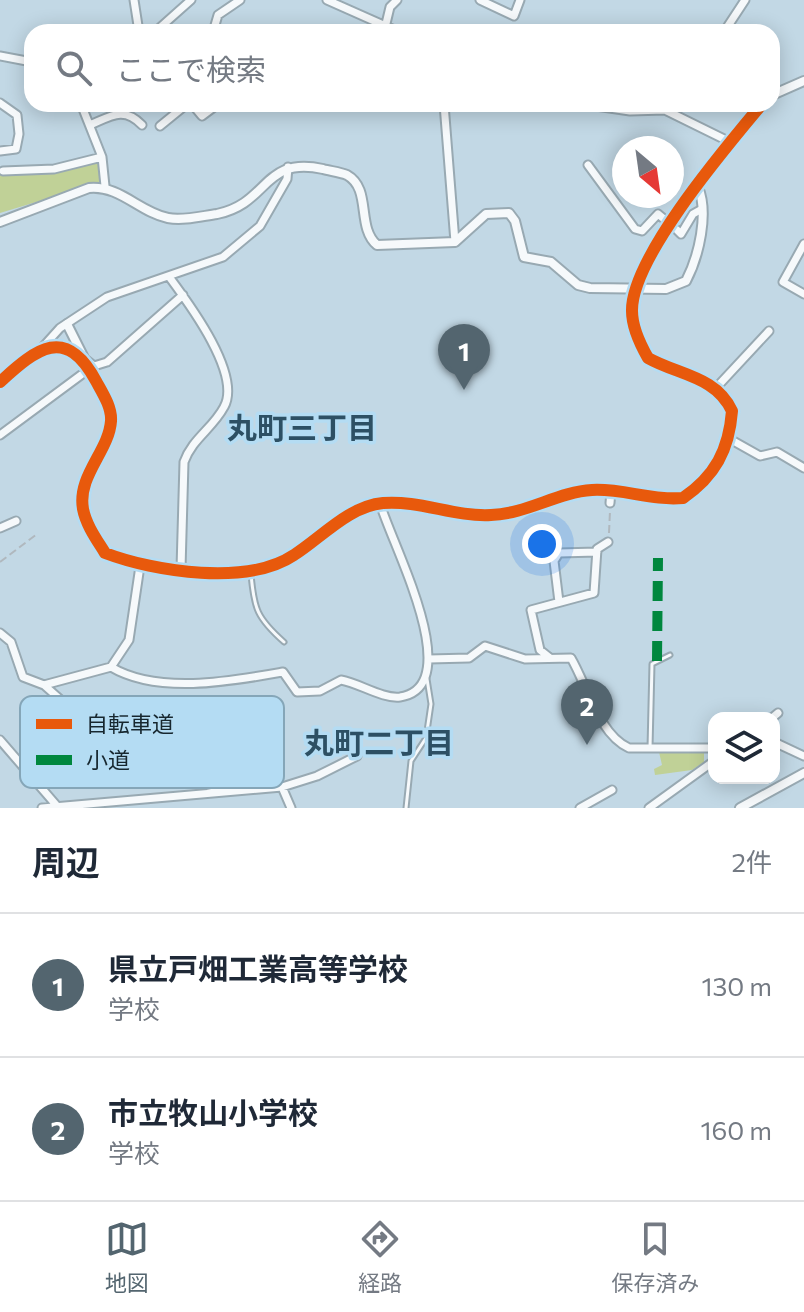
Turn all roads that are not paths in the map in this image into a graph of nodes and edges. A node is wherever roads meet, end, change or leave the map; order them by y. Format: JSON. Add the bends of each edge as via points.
{"nodes":[{"id":1,"x":134,"y":0,"type":"edge"},
{"id":2,"x":191,"y":0,"type":"edge"},
{"id":3,"x":240,"y":0,"type":"edge"},
{"id":4,"x":327,"y":0,"type":"edge"},
{"id":5,"x":397,"y":0,"type":"edge"},
{"id":6,"x":480,"y":0,"type":"edge"},
{"id":7,"x":520,"y":0,"type":"edge"},
{"id":8,"x":745,"y":0,"type":"edge"},
{"id":9,"x":138,"y":24,"type":"edge"},
{"id":10,"x":164,"y":24,"type":"edge"},
{"id":11,"x":215,"y":24,"type":"edge"},
{"id":12,"x":375,"y":24,"type":"edge"},
{"id":13,"x":386,"y":24,"type":"edge"},
{"id":14,"x":729,"y":24,"type":"edge"},
{"id":15,"x":0,"y":56,"type":"edge"},
{"id":16,"x":24,"y":60,"type":"edge"},
{"id":17,"x":804,"y":81,"type":"edge"},
{"id":18,"x":780,"y":92,"type":"edge"},
{"id":19,"x":0,"y":103,"type":"edge"},
{"id":20,"x":84,"y":112,"type":"edge"},
{"id":21,"x":178,"y":112,"type":"edge"},
{"id":22,"x":445,"y":112,"type":"edge"},
{"id":23,"x":677,"y":112,"type":"edge"},
{"id":24,"x":755,"y":112,"type":"edge"},
{"id":25,"x":90,"y":125,"type":"junction"},
{"id":26,"x":142,"y":125,"type":"dead end"},
{"id":27,"x":160,"y":126,"type":"dead end"},
{"id":28,"x":730,"y":142,"type":"junction"},
{"id":29,"x":0,"y":151,"type":"edge"},
{"id":30,"x":102,"y":157,"type":"junction"},
{"id":31,"x":588,"y":165,"type":"dead end"},
{"id":32,"x":288,"y":167,"type":"junction"},
{"id":33,"x":3,"y":171,"type":"dead end"},
{"id":34,"x":105,"y":186,"type":"junction"},
{"id":35,"x":698,"y":187,"type":"junction"},
{"id":36,"x":702,"y":209,"type":"junction"},
{"id":37,"x":664,"y":219,"type":"dead end"},
{"id":38,"x":0,"y":222,"type":"edge"},
{"id":39,"x":677,"y":230,"type":"dead end"},
{"id":40,"x":455,"y":242,"type":"junction"},
{"id":41,"x":803,"y":247,"type":"edge"},
{"id":42,"x":170,"y":278,"type":"junction"},
{"id":43,"x":635,"y":287,"type":"junction"},
{"id":44,"x":804,"y":294,"type":"edge"},
{"id":45,"x":183,"y":295,"type":"junction"},
{"id":46,"x":67,"y":324,"type":"junction"},
{"id":47,"x":769,"y":331,"type":"dead end"},
{"id":48,"x":42,"y":348,"type":"junction"},
{"id":49,"x":84,"y":358,"type":"junction"},
{"id":50,"x":81,"y":375,"type":"dead end"},
{"id":51,"x":0,"y":382,"type":"edge"},
{"id":52,"x":715,"y":389,"type":"junction"},
{"id":53,"x":0,"y":435,"type":"edge"},
{"id":54,"x":728,"y":438,"type":"junction"},
{"id":55,"x":804,"y":468,"type":"edge"},
{"id":56,"x":611,"y":491,"type":"junction"},
{"id":57,"x":380,"y":503,"type":"junction"},
{"id":58,"x":610,"y":503,"type":"road end"},
{"id":59,"x":16,"y":521,"type":"dead end"},
{"id":60,"x":0,"y":528,"type":"edge"},
{"id":61,"x":608,"y":542,"type":"road end"},
{"id":62,"x":597,"y":552,"type":"junction"},
{"id":63,"x":140,"y":566,"type":"junction"},
{"id":64,"x":181,"y":569,"type":"junction"},
{"id":65,"x":251,"y":571,"type":"junction"},
{"id":66,"x":559,"y":602,"type":"junction"},
{"id":67,"x":0,"y":633,"type":"edge"},
{"id":68,"x":284,"y":642,"type":"dead end"},
{"id":69,"x":670,"y":655,"type":"dead end"},
{"id":70,"x":429,"y":659,"type":"junction"},
{"id":71,"x":552,"y":659,"type":"junction"},
{"id":72,"x":111,"y":667,"type":"junction"},
{"id":73,"x":427,"y":679,"type":"junction"},
{"id":74,"x":44,"y":685,"type":"junction"},
{"id":75,"x":56,"y":696,"type":"edge"},
{"id":76,"x":0,"y":740,"type":"edge"},
{"id":77,"x":780,"y":745,"type":"edge"},
{"id":78,"x":650,"y":748,"type":"junction"},
{"id":79,"x":708,"y":748,"type":"edge"},
{"id":80,"x":357,"y":756,"type":"dead end"},
{"id":81,"x":804,"y":756,"type":"edge"},
{"id":82,"x":20,"y":763,"type":"edge"},
{"id":83,"x":708,"y":765,"type":"edge"},
{"id":84,"x":804,"y":773,"type":"edge"},
{"id":85,"x":284,"y":786,"type":"edge"},
{"id":86,"x":42,"y":788,"type":"edge"},
{"id":87,"x":216,"y":788,"type":"edge"},
{"id":88,"x":229,"y":788,"type":"edge"},
{"id":89,"x":269,"y":788,"type":"edge"},
{"id":90,"x":282,"y":788,"type":"edge"},
{"id":91,"x":612,"y":790,"type":"dead end"},
{"id":92,"x":229,"y":791,"type":"junction"},
{"id":93,"x":58,"y":807,"type":"edge"},
{"id":94,"x":42,"y":808,"type":"edge"},
{"id":95,"x":291,"y":808,"type":"edge"},
{"id":96,"x":406,"y":808,"type":"edge"},
{"id":97,"x":580,"y":808,"type":"edge"},
{"id":98,"x":649,"y":808,"type":"edge"},
{"id":99,"x":740,"y":808,"type":"edge"}],
"edges":[{"from":1,"to":9,"type":"street"},
{"from":2,"to":10,"type":"street"},
{"from":3,"to":11,"type":"street","via":[[218,15]]},
{"from":4,"to":12,"type":"street"},
{"from":5,"to":13,"type":"street"},
{"from":6,"to":7,"type":"street","via":[[514,16]]},
{"from":8,"to":14,"type":"street"},
{"from":15,"to":16,"type":"street"},
{"from":17,"to":18,"type":"street"},
{"from":19,"to":29,"type":"street","via":[[17,115],[19,134],[16,149]]},
{"from":20,"to":25,"type":"street"},
{"from":21,"to":27,"type":"street"},
{"from":22,"to":40,"type":"street"},
{"from":23,"to":28,"type":"street"},
{"from":24,"to":28,"type":"street"},
{"from":25,"to":26,"type":"street","via":[[120,112]]},
{"from":25,"to":30,"type":"street"},
{"from":28,"to":35,"type":"street"},
{"from":30,"to":33,"type":"street","via":[[54,169]]},
{"from":30,"to":34,"type":"street"},
{"from":31,"to":37,"type":"street","via":[[635,229],[642,231],[658,214]]},
{"from":32,"to":34,"type":"street","via":[[236,209],[191,218],[161,216]]},
{"from":32,"to":40,"type":"street","via":[[346,175],[356,183],[364,229],[377,245]]},
{"from":32,"to":42,"type":"street","via":[[275,203],[246,240],[223,257]]},
{"from":34,"to":38,"type":"street"},
{"from":35,"to":36,"type":"street"},
{"from":35,"to":43,"type":"street","via":[[649,257]]},
{"from":36,"to":39,"type":"street","via":[[681,234]]},
{"from":36,"to":43,"type":"street","via":[[698,247],[686,281],[666,289]]},
{"from":40,"to":43,"type":"street","via":[[486,214],[509,213],[524,257],[551,262],[578,285]]},
{"from":41,"to":44,"type":"street","via":[[783,282]]},
{"from":42,"to":45,"type":"street"},
{"from":42,"to":46,"type":"street","via":[[107,297]]},
{"from":43,"to":52,"type":"street","via":[[631,313],[648,358]]},
{"from":45,"to":49,"type":"street","via":[[107,362],[94,366]]},
{"from":45,"to":64,"type":"street","via":[[228,376],[229,397],[190,446],[184,462]]},
{"from":46,"to":48,"type":"street"},
{"from":46,"to":49,"type":"street"},
{"from":47,"to":52,"type":"street"},
{"from":48,"to":49,"type":"street","via":[[58,347]]},
{"from":48,"to":51,"type":"street"},
{"from":49,"to":63,"type":"street","via":[[107,401],[111,421],[84,486],[83,508],[105,553]]},
{"from":50,"to":53,"type":"street"},
{"from":52,"to":54,"type":"street","via":[[732,411]]},
{"from":54,"to":55,"type":"street","via":[[760,456],[777,452]]},
{"from":54,"to":56,"type":"street","via":[[718,466],[683,498]]},
{"from":56,"to":57,"type":"street","via":[[589,490],[520,512],[491,515]]},
{"from":56,"to":58,"type":"street"},
{"from":57,"to":65,"type":"street","via":[[360,510],[270,569]]},
{"from":57,"to":70,"type":"street","via":[[418,605]]},
{"from":59,"to":60,"type":"street"},
{"from":61,"to":62,"type":"street"},
{"from":62,"to":66,"type":"street","via":[[594,593]]},
{"from":62,"to":66,"type":"street","via":[[559,553],[554,561]]},
{"from":63,"to":64,"type":"street"},
{"from":63,"to":72,"type":"street","via":[[129,640]]},
{"from":64,"to":65,"type":"street"},
{"from":65,"to":68,"type":"lane","via":[[253,605]]},
{"from":66,"to":71,"type":"street","via":[[531,610],[540,650]]},
{"from":67,"to":74,"type":"street","via":[[11,642],[23,677]]},
{"from":69,"to":78,"type":"lane","via":[[652,664]]},
{"from":70,"to":71,"type":"street","via":[[469,658],[485,646],[525,659]]},
{"from":70,"to":73,"type":"street"},
{"from":71,"to":78,"type":"street","via":[[571,658],[619,743]]},
{"from":72,"to":73,"type":"street","via":[[188,686],[283,672],[297,692],[320,691],[341,680],[394,697],[418,690]]},
{"from":72,"to":74,"type":"street"},
{"from":73,"to":96,"type":"lane","via":[[431,704],[426,738],[411,761]]},
{"from":74,"to":75,"type":"street"},
{"from":76,"to":82,"type":"street"},
{"from":77,"to":81,"type":"street"},
{"from":78,"to":79,"type":"street"},
{"from":80,"to":85,"type":"street"},
{"from":83,"to":98,"type":"street"},
{"from":84,"to":99,"type":"street"},
{"from":86,"to":93,"type":"street"},
{"from":87,"to":92,"type":"street"},
{"from":88,"to":92,"type":"lane"},
{"from":89,"to":92,"type":"street"},
{"from":90,"to":95,"type":"street"},
{"from":91,"to":97,"type":"street"},
{"from":92,"to":93,"type":"street"},
{"from":93,"to":94,"type":"street"}]}
